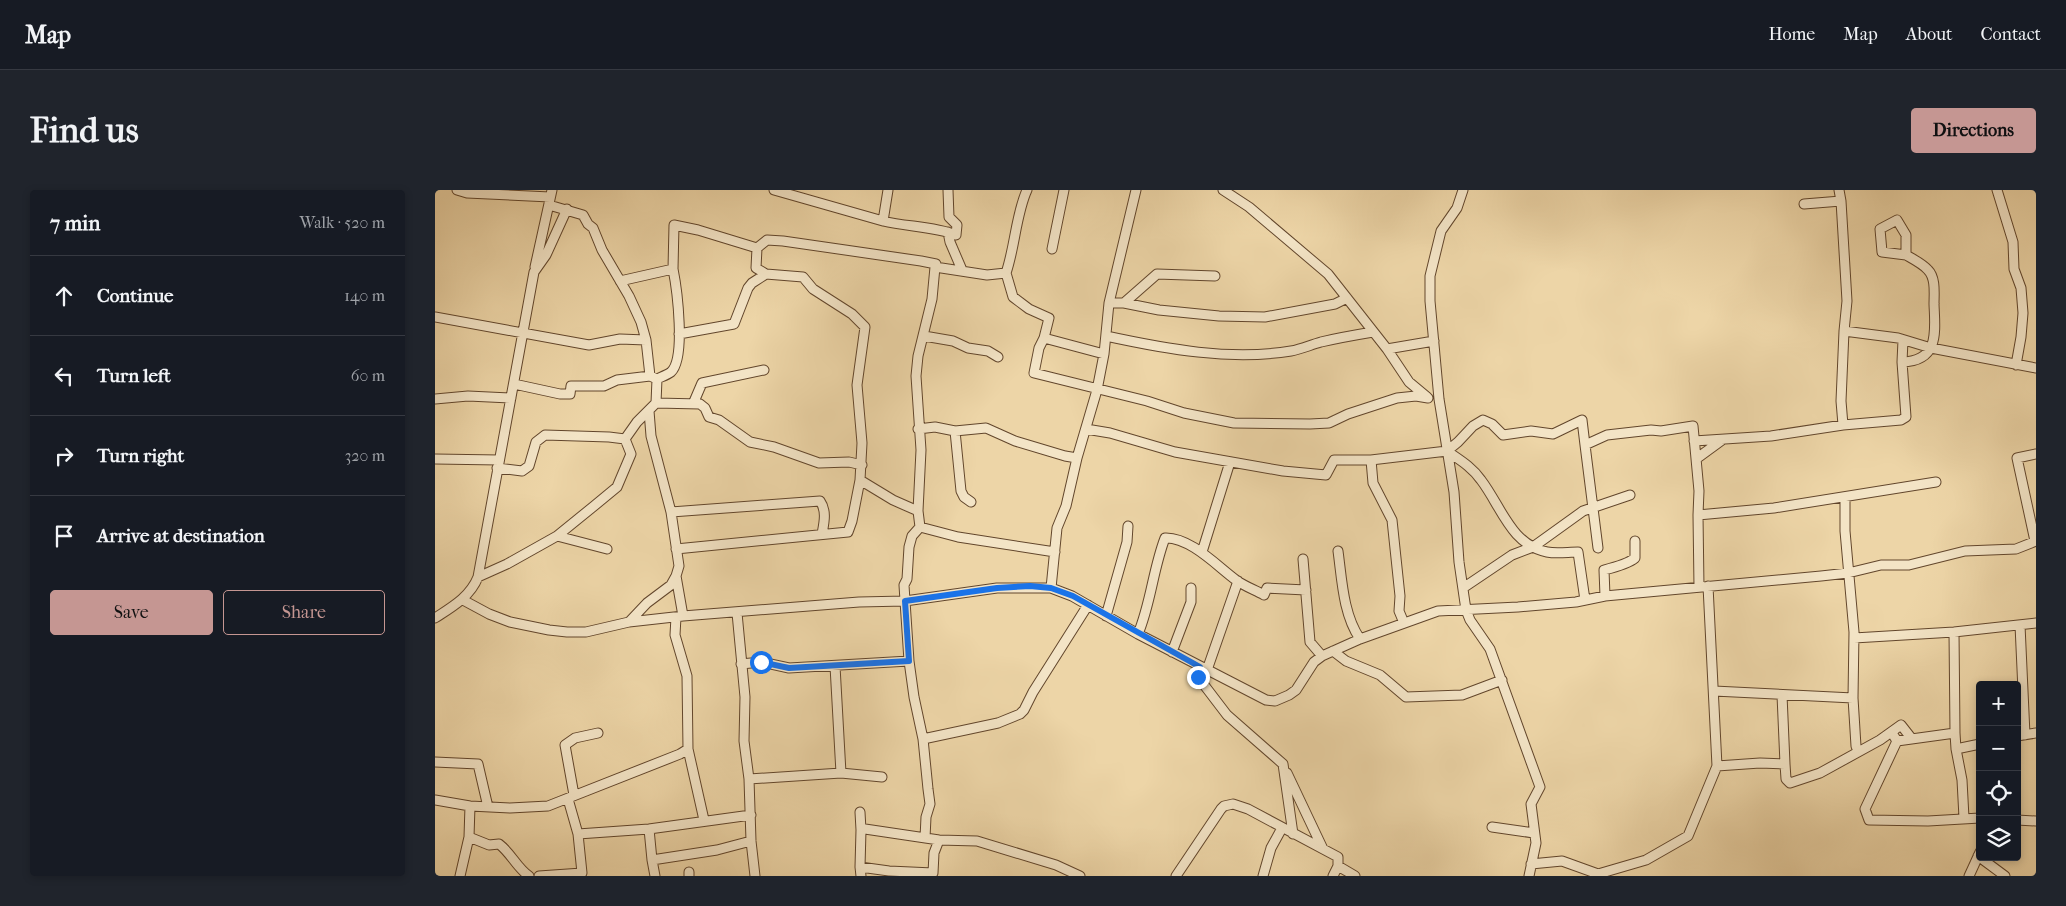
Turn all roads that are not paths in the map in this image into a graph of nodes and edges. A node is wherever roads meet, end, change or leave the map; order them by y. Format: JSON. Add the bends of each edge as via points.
{"nodes":[{"id":1,"x":457,"y":190,"type":"edge"},
{"id":2,"x":774,"y":190,"type":"edge"},
{"id":3,"x":888,"y":190,"type":"edge"},
{"id":4,"x":948,"y":190,"type":"edge"},
{"id":5,"x":1027,"y":190,"type":"edge"},
{"id":6,"x":1065,"y":190,"type":"edge"},
{"id":7,"x":1137,"y":190,"type":"edge"},
{"id":8,"x":1223,"y":190,"type":"edge"},
{"id":9,"x":1463,"y":190,"type":"edge"},
{"id":10,"x":1839,"y":190,"type":"edge"},
{"id":11,"x":1997,"y":190,"type":"edge"},
{"id":12,"x":794,"y":192,"type":"edge"},
{"id":13,"x":550,"y":197,"type":"edge"},
{"id":14,"x":1841,"y":201,"type":"junction"},
{"id":15,"x":1805,"y":204,"type":"dead end"},
{"id":16,"x":567,"y":210,"type":"junction"},
{"id":17,"x":949,"y":217,"type":"junction"},
{"id":18,"x":883,"y":221,"type":"junction"},
{"id":19,"x":945,"y":231,"type":"junction"},
{"id":20,"x":757,"y":248,"type":"junction"},
{"id":21,"x":1052,"y":249,"type":"dead end"},
{"id":22,"x":1906,"y":255,"type":"dead end"},
{"id":23,"x":935,"y":267,"type":"junction"},
{"id":24,"x":673,"y":269,"type":"junction"},
{"id":25,"x":962,"y":270,"type":"junction"},
{"id":26,"x":534,"y":272,"type":"junction"},
{"id":27,"x":1006,"y":273,"type":"junction"},
{"id":28,"x":766,"y":274,"type":"junction"},
{"id":29,"x":1215,"y":276,"type":"dead end"},
{"id":30,"x":620,"y":281,"type":"junction"},
{"id":31,"x":1347,"y":298,"type":"junction"},
{"id":32,"x":1109,"y":303,"type":"junction"},
{"id":33,"x":1124,"y":303,"type":"junction"},
{"id":34,"x":435,"y":317,"type":"edge"},
{"id":35,"x":1844,"y":331,"type":"junction"},
{"id":36,"x":1373,"y":332,"type":"junction"},
{"id":37,"x":524,"y":333,"type":"junction"},
{"id":38,"x":679,"y":334,"type":"junction"},
{"id":39,"x":924,"y":336,"type":"junction"},
{"id":40,"x":1106,"y":336,"type":"junction"},
{"id":41,"x":1045,"y":338,"type":"junction"},
{"id":42,"x":645,"y":340,"type":"junction"},
{"id":43,"x":1903,"y":340,"type":"junction"},
{"id":44,"x":1434,"y":341,"type":"junction"},
{"id":45,"x":1931,"y":348,"type":"junction"},
{"id":46,"x":1387,"y":349,"type":"junction"},
{"id":47,"x":1104,"y":354,"type":"junction"},
{"id":48,"x":998,"y":356,"type":"dead end"},
{"id":49,"x":1903,"y":362,"type":"junction"},
{"id":50,"x":2016,"y":365,"type":"junction"},
{"id":51,"x":2036,"y":368,"type":"edge"},
{"id":52,"x":764,"y":370,"type":"dead end"},
{"id":53,"x":654,"y":378,"type":"junction"},
{"id":54,"x":514,"y":384,"type":"junction"},
{"id":55,"x":1097,"y":390,"type":"junction"},
{"id":56,"x":511,"y":398,"type":"junction"},
{"id":57,"x":1428,"y":398,"type":"junction"},
{"id":58,"x":435,"y":399,"type":"edge"},
{"id":59,"x":1439,"y":399,"type":"junction"},
{"id":60,"x":656,"y":403,"type":"junction"},
{"id":61,"x":693,"y":404,"type":"junction"},
{"id":62,"x":649,"y":411,"type":"junction"},
{"id":63,"x":1843,"y":425,"type":"junction"},
{"id":64,"x":918,"y":429,"type":"junction"},
{"id":65,"x":1086,"y":429,"type":"junction"},
{"id":66,"x":955,"y":431,"type":"junction"},
{"id":67,"x":625,"y":439,"type":"junction"},
{"id":68,"x":1723,"y":440,"type":"junction"},
{"id":69,"x":1695,"y":441,"type":"junction"},
{"id":70,"x":1585,"y":445,"type":"junction"},
{"id":71,"x":861,"y":447,"type":"junction"},
{"id":72,"x":1447,"y":450,"type":"junction"},
{"id":73,"x":2036,"y":454,"type":"edge"},
{"id":74,"x":1077,"y":458,"type":"junction"},
{"id":75,"x":435,"y":459,"type":"edge"},
{"id":76,"x":1696,"y":459,"type":"junction"},
{"id":77,"x":1371,"y":460,"type":"junction"},
{"id":78,"x":849,"y":462,"type":"junction"},
{"id":79,"x":1230,"y":462,"type":"junction"},
{"id":80,"x":498,"y":464,"type":"junction"},
{"id":81,"x":862,"y":464,"type":"junction"},
{"id":82,"x":860,"y":480,"type":"junction"},
{"id":83,"x":1936,"y":482,"type":"dead end"},
{"id":84,"x":1630,"y":495,"type":"dead end"},
{"id":85,"x":1845,"y":497,"type":"junction"},
{"id":86,"x":971,"y":502,"type":"dead end"},
{"id":87,"x":1594,"y":508,"type":"junction"},
{"id":88,"x":919,"y":511,"type":"junction"},
{"id":89,"x":671,"y":512,"type":"junction"},
{"id":90,"x":1698,"y":515,"type":"junction"},
{"id":91,"x":1128,"y":526,"type":"dead end"},
{"id":92,"x":920,"y":527,"type":"junction"},
{"id":93,"x":822,"y":534,"type":"junction"},
{"id":94,"x":557,"y":536,"type":"junction"},
{"id":95,"x":1635,"y":541,"type":"dead end"},
{"id":96,"x":2035,"y":541,"type":"edge"},
{"id":97,"x":1533,"y":547,"type":"junction"},
{"id":98,"x":1598,"y":548,"type":"dead end"},
{"id":99,"x":607,"y":549,"type":"dead end"},
{"id":100,"x":676,"y":549,"type":"junction"},
{"id":101,"x":1338,"y":551,"type":"dead end"},
{"id":102,"x":1055,"y":552,"type":"junction"},
{"id":103,"x":1202,"y":552,"type":"junction"},
{"id":104,"x":1303,"y":559,"type":"dead end"},
{"id":105,"x":1849,"y":573,"type":"junction"},
{"id":106,"x":676,"y":576,"type":"junction"},
{"id":107,"x":479,"y":577,"type":"junction"},
{"id":108,"x":1237,"y":581,"type":"junction"},
{"id":109,"x":1703,"y":587,"type":"junction"},
{"id":110,"x":1051,"y":588,"type":"junction"},
{"id":111,"x":1191,"y":588,"type":"dead end"},
{"id":112,"x":1463,"y":588,"type":"junction"},
{"id":113,"x":1306,"y":590,"type":"junction"},
{"id":114,"x":1605,"y":596,"type":"junction"},
{"id":115,"x":463,"y":600,"type":"junction"},
{"id":116,"x":1585,"y":600,"type":"junction"},
{"id":117,"x":905,"y":601,"type":"junction"},
{"id":118,"x":1087,"y":605,"type":"junction"},
{"id":119,"x":1466,"y":610,"type":"junction"},
{"id":120,"x":737,"y":613,"type":"junction"},
{"id":121,"x":1106,"y":616,"type":"junction"},
{"id":122,"x":680,"y":617,"type":"junction"},
{"id":123,"x":435,"y":618,"type":"edge"},
{"id":124,"x":629,"y":622,"type":"junction"},
{"id":125,"x":1404,"y":623,"type":"junction"},
{"id":126,"x":2036,"y":623,"type":"edge"},
{"id":127,"x":2020,"y":625,"type":"junction"},
{"id":128,"x":1954,"y":632,"type":"junction"},
{"id":129,"x":1138,"y":634,"type":"junction"},
{"id":130,"x":1854,"y":638,"type":"junction"},
{"id":131,"x":1360,"y":639,"type":"junction"},
{"id":132,"x":1333,"y":651,"type":"junction"},
{"id":133,"x":1172,"y":652,"type":"junction"},
{"id":134,"x":1322,"y":656,"type":"junction"},
{"id":135,"x":909,"y":661,"type":"junction"},
{"id":136,"x":741,"y":664,"type":"junction"},
{"id":137,"x":835,"y":666,"type":"junction"},
{"id":138,"x":1203,"y":668,"type":"junction"},
{"id":139,"x":1502,"y":680,"type":"junction"},
{"id":140,"x":1714,"y":690,"type":"junction"},
{"id":141,"x":1782,"y":695,"type":"junction"},
{"id":142,"x":1853,"y":698,"type":"junction"},
{"id":143,"x":2021,"y":726,"type":"edge"},
{"id":144,"x":598,"y":733,"type":"dead end"},
{"id":145,"x":1892,"y":733,"type":"junction"},
{"id":146,"x":1955,"y":733,"type":"junction"},
{"id":147,"x":2036,"y":733,"type":"edge"},
{"id":148,"x":2021,"y":735,"type":"edge"},
{"id":149,"x":923,"y":739,"type":"junction"},
{"id":150,"x":1913,"y":739,"type":"junction"},
{"id":151,"x":1897,"y":742,"type":"junction"},
{"id":152,"x":1976,"y":745,"type":"edge"},
{"id":153,"x":688,"y":749,"type":"junction"},
{"id":154,"x":1956,"y":749,"type":"junction"},
{"id":155,"x":1858,"y":751,"type":"junction"},
{"id":156,"x":435,"y":762,"type":"edge"},
{"id":157,"x":1283,"y":764,"type":"junction"},
{"id":158,"x":1785,"y":764,"type":"junction"},
{"id":159,"x":1717,"y":766,"type":"junction"},
{"id":160,"x":841,"y":773,"type":"junction"},
{"id":161,"x":882,"y":777,"type":"dead end"},
{"id":162,"x":749,"y":779,"type":"junction"},
{"id":163,"x":571,"y":797,"type":"junction"},
{"id":164,"x":435,"y":800,"type":"edge"},
{"id":165,"x":470,"y":806,"type":"junction"},
{"id":166,"x":488,"y":806,"type":"junction"},
{"id":167,"x":860,"y":812,"type":"dead end"},
{"id":168,"x":751,"y":815,"type":"junction"},
{"id":169,"x":1964,"y":818,"type":"junction"},
{"id":170,"x":1976,"y":818,"type":"edge"},
{"id":171,"x":704,"y":820,"type":"junction"},
{"id":172,"x":2021,"y":820,"type":"edge"},
{"id":173,"x":2036,"y":821,"type":"edge"},
{"id":174,"x":1492,"y":826,"type":"dead end"},
{"id":175,"x":1282,"y":828,"type":"junction"},
{"id":176,"x":649,"y":829,"type":"junction"},
{"id":177,"x":861,"y":830,"type":"junction"},
{"id":178,"x":1534,"y":833,"type":"junction"},
{"id":179,"x":578,"y":834,"type":"junction"},
{"id":180,"x":1293,"y":834,"type":"junction"},
{"id":181,"x":469,"y":837,"type":"junction"},
{"id":182,"x":925,"y":838,"type":"junction"},
{"id":183,"x":939,"y":840,"type":"junction"},
{"id":184,"x":751,"y":841,"type":"junction"},
{"id":185,"x":1323,"y":849,"type":"junction"},
{"id":186,"x":652,"y":860,"type":"junction"},
{"id":187,"x":1976,"y":861,"type":"edge"},
{"id":188,"x":1987,"y":861,"type":"edge"},
{"id":189,"x":1531,"y":864,"type":"junction"},
{"id":190,"x":1338,"y":866,"type":"junction"},
{"id":191,"x":860,"y":871,"type":"edge"},
{"id":192,"x":934,"y":874,"type":"edge"},
{"id":193,"x":460,"y":876,"type":"edge"},
{"id":194,"x":529,"y":876,"type":"edge"},
{"id":195,"x":539,"y":876,"type":"edge"},
{"id":196,"x":655,"y":876,"type":"edge"},
{"id":197,"x":755,"y":876,"type":"edge"},
{"id":198,"x":1080,"y":876,"type":"edge"},
{"id":199,"x":1175,"y":876,"type":"edge"},
{"id":200,"x":1263,"y":876,"type":"edge"},
{"id":201,"x":1333,"y":876,"type":"edge"},
{"id":202,"x":1355,"y":876,"type":"edge"},
{"id":203,"x":1529,"y":876,"type":"edge"},
{"id":204,"x":1969,"y":876,"type":"edge"},
{"id":205,"x":2005,"y":876,"type":"edge"}],
"edges":[{"from":1,"to":13,"type":"street"},
{"from":2,"to":12,"type":"street"},
{"from":3,"to":18,"type":"street"},
{"from":4,"to":17,"type":"street"},
{"from":5,"to":27,"type":"street"},
{"from":6,"to":21,"type":"street"},
{"from":7,"to":32,"type":"street"},
{"from":8,"to":31,"type":"street","via":[[1306,254]]},
{"from":9,"to":44,"type":"street","via":[[1457,208],[1441,231],[1432,268],[1430,302]]},
{"from":10,"to":14,"type":"street"},
{"from":11,"to":50,"type":"street","via":[[2013,242],[2014,269],[2021,288],[2023,313]]},
{"from":12,"to":18,"type":"street"},
{"from":13,"to":16,"type":"street"},
{"from":13,"to":26,"type":"street"},
{"from":14,"to":15,"type":"street"},
{"from":14,"to":35,"type":"street","via":[[1847,301]]},
{"from":16,"to":26,"type":"street"},
{"from":16,"to":30,"type":"street","via":[[583,215],[593,228]]},
{"from":17,"to":19,"type":"street"},
{"from":17,"to":19,"type":"street","via":[[957,225],[957,235]]},
{"from":18,"to":19,"type":"street"},
{"from":19,"to":25,"type":"street"},
{"from":20,"to":23,"type":"street","via":[[767,240],[783,241],[921,261],[935,264]]},
{"from":20,"to":24,"type":"street","via":[[674,224]]},
{"from":20,"to":28,"type":"street","via":[[756,268]]},
{"from":22,"to":45,"type":"street","via":[[1929,271],[1934,286],[1935,337]]},
{"from":23,"to":25,"type":"street"},
{"from":23,"to":39,"type":"street"},
{"from":24,"to":30,"type":"street"},
{"from":24,"to":38,"type":"street"},
{"from":25,"to":27,"type":"street","via":[[987,275]]},
{"from":26,"to":37,"type":"street"},
{"from":27,"to":41,"type":"street","via":[[1013,297],[1049,318]]},
{"from":28,"to":38,"type":"street","via":[[748,288],[734,324]]},
{"from":28,"to":71,"type":"street","via":[[803,277],[813,289],[852,314],[865,327],[857,385]]},
{"from":29,"to":33,"type":"street","via":[[1157,274]]},
{"from":30,"to":42,"type":"street","via":[[634,307]]},
{"from":31,"to":33,"type":"street","via":[[1335,304],[1265,317],[1219,316]]},
{"from":31,"to":36,"type":"street"},
{"from":32,"to":33,"type":"street"},
{"from":32,"to":40,"type":"street"},
{"from":34,"to":37,"type":"street"},
{"from":35,"to":43,"type":"street"},
{"from":35,"to":63,"type":"street"},
{"from":36,"to":40,"type":"street","via":[[1317,343],[1307,348],[1246,355],[1198,352]]},
{"from":36,"to":46,"type":"street"},
{"from":37,"to":42,"type":"street","via":[[589,345]]},
{"from":37,"to":54,"type":"street"},
{"from":38,"to":53,"type":"street","via":[[681,344],[672,371]]},
{"from":39,"to":48,"type":"street","via":[[953,341]]},
{"from":39,"to":64,"type":"street","via":[[917,356]]},
{"from":40,"to":47,"type":"street"},
{"from":41,"to":47,"type":"street"},
{"from":41,"to":55,"type":"street","via":[[1039,348],[1034,373]]},
{"from":42,"to":53,"type":"street"},
{"from":43,"to":45,"type":"street"},
{"from":43,"to":49,"type":"street"},
{"from":44,"to":46,"type":"street"},
{"from":44,"to":59,"type":"street"},
{"from":45,"to":49,"type":"street","via":[[1919,358]]},
{"from":45,"to":50,"type":"street"},
{"from":46,"to":57,"type":"street","via":[[1409,382]]},
{"from":47,"to":55,"type":"street"},
{"from":49,"to":63,"type":"street","via":[[1906,417]]},
{"from":50,"to":51,"type":"street"},
{"from":52,"to":61,"type":"street","via":[[702,383]]},
{"from":53,"to":54,"type":"street","via":[[617,380],[604,386],[571,386],[570,394]]},
{"from":53,"to":60,"type":"street"},
{"from":54,"to":56,"type":"street"},
{"from":55,"to":57,"type":"street","via":[[1234,423],[1329,423],[1389,400],[1416,396]]},
{"from":55,"to":65,"type":"street"},
{"from":56,"to":58,"type":"street","via":[[468,396]]},
{"from":56,"to":80,"type":"street"},
{"from":57,"to":59,"type":"street"},
{"from":59,"to":72,"type":"street"},
{"from":60,"to":61,"type":"street"},
{"from":60,"to":62,"type":"street"},
{"from":61,"to":78,"type":"street","via":[[700,404],[709,417],[719,420],[750,442],[819,463]]},
{"from":62,"to":67,"type":"street"},
{"from":62,"to":89,"type":"street","via":[[651,436]]},
{"from":63,"to":68,"type":"street"},
{"from":64,"to":66,"type":"street","via":[[935,427]]},
{"from":64,"to":88,"type":"street","via":[[921,450]]},
{"from":65,"to":74,"type":"street"},
{"from":65,"to":79,"type":"street","via":[[1110,432],[1175,452]]},
{"from":66,"to":74,"type":"street","via":[[991,430],[1015,441]]},
{"from":66,"to":86,"type":"street","via":[[961,491]]},
{"from":67,"to":80,"type":"street","via":[[545,436],[536,442],[529,466],[522,471]]},
{"from":67,"to":94,"type":"street","via":[[631,454],[617,487]]},
{"from":68,"to":69,"type":"street"},
{"from":68,"to":76,"type":"street"},
{"from":69,"to":70,"type":"street","via":[[1693,426],[1607,435]]},
{"from":69,"to":76,"type":"street"},
{"from":70,"to":72,"type":"street","via":[[1582,420],[1553,434],[1531,431],[1503,435],[1483,420]]},
{"from":70,"to":87,"type":"street"},
{"from":71,"to":78,"type":"street"},
{"from":71,"to":81,"type":"street"},
{"from":72,"to":77,"type":"street"},
{"from":72,"to":97,"type":"street","via":[[1470,466],[1504,519],[1524,542]]},
{"from":72,"to":112,"type":"street"},
{"from":73,"to":96,"type":"street","via":[[2017,458]]},
{"from":74,"to":102,"type":"street","via":[[1066,506],[1057,528]]},
{"from":75,"to":80,"type":"street"},
{"from":76,"to":90,"type":"street"},
{"from":77,"to":79,"type":"street","via":[[1334,460],[1326,475],[1283,472]]},
{"from":77,"to":125,"type":"street","via":[[1373,483],[1392,520],[1401,596],[1399,611]]},
{"from":78,"to":81,"type":"street"},
{"from":79,"to":103,"type":"street"},
{"from":80,"to":107,"type":"street"},
{"from":81,"to":82,"type":"street"},
{"from":82,"to":88,"type":"street"},
{"from":82,"to":93,"type":"street","via":[[848,532]]},
{"from":83,"to":85,"type":"street"},
{"from":84,"to":87,"type":"street"},
{"from":85,"to":90,"type":"street","via":[[1755,511]]},
{"from":85,"to":105,"type":"street"},
{"from":87,"to":97,"type":"street","via":[[1583,511]]},
{"from":87,"to":98,"type":"street"},
{"from":88,"to":92,"type":"street"},
{"from":89,"to":93,"type":"street","via":[[820,501],[825,513]]},
{"from":89,"to":100,"type":"street"},
{"from":90,"to":109,"type":"street"},
{"from":91,"to":121,"type":"street","via":[[1127,542]]},
{"from":92,"to":102,"type":"street","via":[[959,537]]},
{"from":92,"to":117,"type":"street","via":[[912,536],[909,547]]},
{"from":93,"to":100,"type":"street"},
{"from":94,"to":99,"type":"street"},
{"from":94,"to":107,"type":"street"},
{"from":95,"to":114,"type":"street","via":[[1635,558],[1603,570]]},
{"from":96,"to":105,"type":"street","via":[[2016,549],[1965,551],[1909,565],[1881,565]]},
{"from":97,"to":112,"type":"street","via":[[1512,556]]},
{"from":97,"to":116,"type":"street","via":[[1548,552],[1578,552]]},
{"from":100,"to":106,"type":"street","via":[[679,566]]},
{"from":101,"to":131,"type":"street","via":[[1345,597],[1354,630]]},
{"from":102,"to":110,"type":"street"},
{"from":103,"to":108,"type":"street"},
{"from":103,"to":129,"type":"street","via":[[1165,538]]},
{"from":104,"to":113,"type":"street"},
{"from":105,"to":109,"type":"street"},
{"from":105,"to":130,"type":"street"},
{"from":106,"to":122,"type":"street"},
{"from":106,"to":124,"type":"street","via":[[671,585]]},
{"from":107,"to":115,"type":"street"},
{"from":108,"to":113,"type":"street","via":[[1264,595],[1267,588]]},
{"from":108,"to":138,"type":"street"},
{"from":109,"to":114,"type":"street"},
{"from":109,"to":140,"type":"street"},
{"from":110,"to":117,"type":"street","via":[[997,588]]},
{"from":110,"to":118,"type":"street"},
{"from":111,"to":133,"type":"street","via":[[1191,602]]},
{"from":112,"to":119,"type":"street"},
{"from":113,"to":134,"type":"street","via":[[1310,642]]},
{"from":114,"to":116,"type":"street"},
{"from":115,"to":123,"type":"street"},
{"from":115,"to":124,"type":"street","via":[[510,622],[549,630],[586,632]]},
{"from":116,"to":119,"type":"street"},
{"from":117,"to":120,"type":"street"},
{"from":117,"to":135,"type":"street"},
{"from":118,"to":121,"type":"street"},
{"from":118,"to":149,"type":"street","via":[[1020,714]]},
{"from":119,"to":125,"type":"street","via":[[1441,610]]},
{"from":119,"to":139,"type":"street","via":[[1490,649]]},
{"from":120,"to":122,"type":"street"},
{"from":120,"to":136,"type":"street"},
{"from":121,"to":129,"type":"street"},
{"from":122,"to":124,"type":"street"},
{"from":122,"to":153,"type":"street","via":[[675,635],[687,676]]},
{"from":125,"to":131,"type":"street"},
{"from":126,"to":127,"type":"street"},
{"from":127,"to":128,"type":"street"},
{"from":127,"to":143,"type":"street"},
{"from":128,"to":130,"type":"street"},
{"from":128,"to":146,"type":"street"},
{"from":129,"to":133,"type":"street"},
{"from":130,"to":142,"type":"street"},
{"from":131,"to":132,"type":"street"},
{"from":132,"to":134,"type":"street"},
{"from":132,"to":139,"type":"street","via":[[1346,661],[1380,675],[1406,697],[1462,696]]},
{"from":133,"to":138,"type":"street"},
{"from":134,"to":138,"type":"street","via":[[1310,666],[1296,690],[1275,701],[1266,700]]},
{"from":135,"to":137,"type":"street"},
{"from":135,"to":149,"type":"street"},
{"from":136,"to":137,"type":"street","via":[[761,662],[789,668]]},
{"from":136,"to":162,"type":"street"},
{"from":137,"to":160,"type":"street"},
{"from":138,"to":157,"type":"street","via":[[1198,677],[1227,714]]},
{"from":139,"to":178,"type":"street","via":[[1540,787],[1531,804]]},
{"from":140,"to":141,"type":"street"},
{"from":140,"to":159,"type":"street"},
{"from":141,"to":142,"type":"street"},
{"from":141,"to":158,"type":"street"},
{"from":142,"to":155,"type":"street"},
{"from":144,"to":163,"type":"street","via":[[575,738],[565,744]]},
{"from":145,"to":150,"type":"street","via":[[1901,725]]},
{"from":145,"to":151,"type":"street"},
{"from":145,"to":155,"type":"street"},
{"from":146,"to":150,"type":"street"},
{"from":146,"to":154,"type":"street"},
{"from":147,"to":148,"type":"street"},
{"from":149,"to":182,"type":"street","via":[[930,804]]},
{"from":150,"to":151,"type":"street"},
{"from":151,"to":169,"type":"street","via":[[1865,809],[1869,820]]},
{"from":152,"to":154,"type":"street"},
{"from":153,"to":163,"type":"street"},
{"from":153,"to":171,"type":"street"},
{"from":154,"to":169,"type":"street","via":[[1963,780]]},
{"from":155,"to":158,"type":"street","via":[[1820,773],[1790,784]]},
{"from":156,"to":166,"type":"street","via":[[478,764]]},
{"from":157,"to":180,"type":"street"},
{"from":157,"to":185,"type":"street"},
{"from":158,"to":159,"type":"street"},
{"from":159,"to":189,"type":"street","via":[[1688,836],[1646,860],[1598,874],[1562,861]]},
{"from":160,"to":161,"type":"street"},
{"from":160,"to":162,"type":"street"},
{"from":162,"to":168,"type":"street"},
{"from":163,"to":166,"type":"street","via":[[548,806]]},
{"from":163,"to":179,"type":"street"},
{"from":164,"to":165,"type":"street"},
{"from":165,"to":166,"type":"street"},
{"from":165,"to":181,"type":"street"},
{"from":167,"to":177,"type":"street"},
{"from":168,"to":171,"type":"street"},
{"from":168,"to":184,"type":"street"},
{"from":169,"to":170,"type":"street"},
{"from":171,"to":176,"type":"street"},
{"from":172,"to":173,"type":"street"},
{"from":174,"to":178,"type":"street"},
{"from":175,"to":180,"type":"street"},
{"from":175,"to":199,"type":"street","via":[[1248,808],[1233,804],[1224,806]]},
{"from":175,"to":200,"type":"street","via":[[1271,848]]},
{"from":176,"to":179,"type":"street"},
{"from":176,"to":186,"type":"street"},
{"from":177,"to":182,"type":"street"},
{"from":177,"to":191,"type":"street"},
{"from":178,"to":189,"type":"street","via":[[1536,843]]},
{"from":179,"to":195,"type":"street","via":[[582,873]]},
{"from":180,"to":185,"type":"street"},
{"from":181,"to":193,"type":"street"},
{"from":181,"to":194,"type":"street","via":[[499,844],[509,851]]},
{"from":182,"to":183,"type":"street"},
{"from":183,"to":192,"type":"street"},
{"from":183,"to":198,"type":"street","via":[[977,841],[1056,865]]},
{"from":184,"to":186,"type":"street"},
{"from":184,"to":197,"type":"street"},
{"from":185,"to":190,"type":"street","via":[[1338,858]]},
{"from":186,"to":196,"type":"street"},
{"from":187,"to":204,"type":"street"},
{"from":188,"to":205,"type":"street"},
{"from":189,"to":203,"type":"street"},
{"from":190,"to":201,"type":"street"},
{"from":190,"to":202,"type":"street"},
{"from":191,"to":192,"type":"street"}]}
